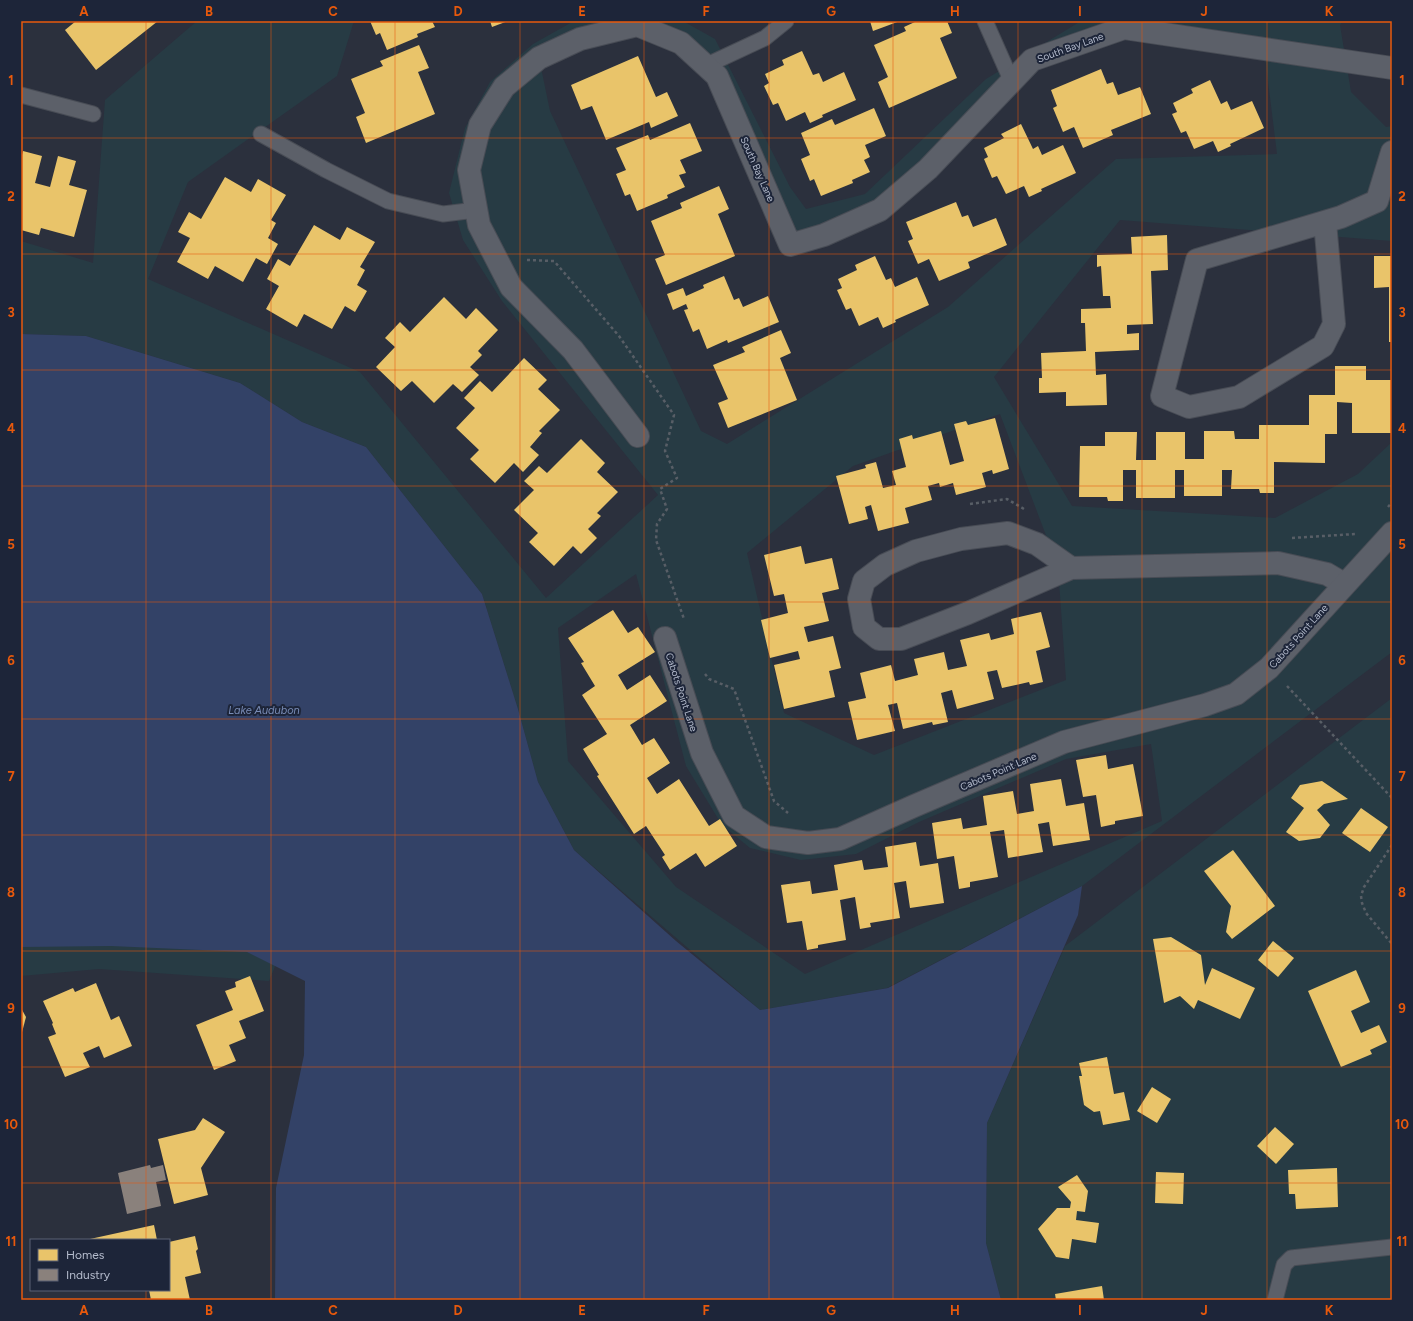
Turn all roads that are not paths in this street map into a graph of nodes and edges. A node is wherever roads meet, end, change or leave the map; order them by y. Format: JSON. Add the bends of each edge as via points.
{"nodes":[{"id":1,"x":786,"y":21,"type":"edge"},
{"id":2,"x":985,"y":21,"type":"edge"},
{"id":3,"x":705,"y":66,"type":"junction"},
{"id":4,"x":1392,"y":68,"type":"edge"},
{"id":5,"x":1012,"y":82,"type":"junction"},
{"id":6,"x":21,"y":95,"type":"edge"},
{"id":7,"x":93,"y":114,"type":"dead end"},
{"id":8,"x":261,"y":134,"type":"dead end"},
{"id":9,"x":1392,"y":152,"type":"edge"},
{"id":10,"x":476,"y":210,"type":"junction"},
{"id":11,"x":1325,"y":222,"type":"junction"},
{"id":12,"x":638,"y":436,"type":"dead end"},
{"id":13,"x":1392,"y":533,"type":"edge"},
{"id":14,"x":1071,"y":568,"type":"junction"},
{"id":15,"x":1344,"y":584,"type":"junction"},
{"id":16,"x":665,"y":638,"type":"dead end"},
{"id":17,"x":1392,"y":1247,"type":"edge"},
{"id":18,"x":1275,"y":1300,"type":"edge"}],
"edges":[{"from":1,"to":3,"type":"lane","via":[[765,38]]},
{"from":2,"to":5,"type":"lane"},
{"from":3,"to":5,"type":"street","name":"South Bay Lane","via":[[717,76],[790,245],[824,235],[880,210],[928,169]]},
{"from":3,"to":10,"type":"street","name":"South Bay Lane","via":[[681,43],[637,25],[580,39],[539,58],[504,87],[480,125],[469,170]]},
{"from":4,"to":5,"type":"street","name":"South Bay Lane","via":[[1124,28],[1032,60]]},
{"from":6,"to":7,"type":"lane"},
{"from":8,"to":10,"type":"lane","via":[[388,201],[442,214]]},
{"from":9,"to":11,"type":"street","via":[[1377,201],[1341,218]]},
{"from":10,"to":12,"type":"street","name":"South Bay Lane","via":[[479,225],[512,287],[573,350]]},
{"from":11,"to":11,"type":"street","via":[[1197,260],[1162,396],[1189,408],[1239,397],[1323,346],[1334,324]]},
{"from":13,"to":15,"type":"street","name":"Cabots Point Lane"},
{"from":14,"to":14,"type":"street","via":[[901,639],[879,639],[864,627],[858,599],[864,580],[885,565],[916,551],[961,539],[1008,533],[1037,544]]},
{"from":14,"to":15,"type":"street","via":[[1278,563],[1327,574]]},
{"from":15,"to":16,"type":"street","name":"Cabots Point Lane","via":[[1269,668],[1236,694],[1205,705],[1064,742],[840,839],[808,843],[766,836],[734,816],[702,753]]},
{"from":17,"to":18,"type":"lane","via":[[1291,1258],[1284,1265]]}]}
